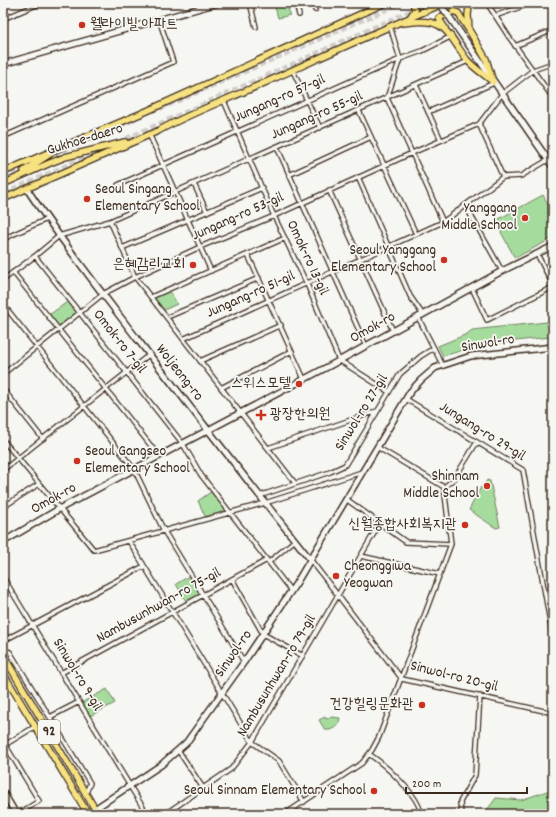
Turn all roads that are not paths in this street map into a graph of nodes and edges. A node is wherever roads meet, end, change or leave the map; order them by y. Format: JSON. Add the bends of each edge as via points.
{"nodes":[{"id":1,"x":41,"y":3,"type":"edge"},
{"id":2,"x":218,"y":3,"type":"edge"},
{"id":3,"x":250,"y":3,"type":"edge"},
{"id":4,"x":296,"y":3,"type":"edge"},
{"id":5,"x":313,"y":3,"type":"edge"},
{"id":6,"x":385,"y":3,"type":"edge"},
{"id":7,"x":413,"y":3,"type":"edge"},
{"id":8,"x":430,"y":3,"type":"edge"},
{"id":9,"x":439,"y":3,"type":"edge"},
{"id":10,"x":445,"y":3,"type":"edge"},
{"id":11,"x":471,"y":3,"type":"edge"},
{"id":12,"x":486,"y":3,"type":"edge"},
{"id":13,"x":532,"y":3,"type":"edge"},
{"id":14,"x":315,"y":10,"type":"dead end"},
{"id":15,"x":419,"y":14,"type":"junction"},
{"id":16,"x":299,"y":15,"type":"dead end"},
{"id":17,"x":494,"y":16,"type":"junction"},
{"id":18,"x":409,"y":18,"type":"junction"},
{"id":19,"x":159,"y":19,"type":"junction"},
{"id":20,"x":3,"y":20,"type":"edge"},
{"id":21,"x":392,"y":25,"type":"junction"},
{"id":22,"x":256,"y":27,"type":"dead end"},
{"id":23,"x":469,"y":30,"type":"junction"},
{"id":24,"x":553,"y":30,"type":"edge"},
{"id":25,"x":450,"y":35,"type":"junction"},
{"id":26,"x":515,"y":46,"type":"junction"},
{"id":27,"x":400,"y":59,"type":"junction"},
{"id":28,"x":468,"y":61,"type":"junction"},
{"id":29,"x":553,"y":63,"type":"edge"},
{"id":30,"x":3,"y":64,"type":"edge"},
{"id":31,"x":533,"y":70,"type":"junction"},
{"id":32,"x":293,"y":71,"type":"junction"},
{"id":33,"x":494,"y":82,"type":"junction"},
{"id":34,"x":416,"y":85,"type":"junction"},
{"id":35,"x":502,"y":94,"type":"junction"},
{"id":36,"x":387,"y":98,"type":"junction"},
{"id":37,"x":553,"y":98,"type":"edge"},
{"id":38,"x":307,"y":100,"type":"junction"},
{"id":39,"x":224,"y":101,"type":"junction"},
{"id":40,"x":359,"y":111,"type":"junction"},
{"id":41,"x":428,"y":112,"type":"junction"},
{"id":42,"x":175,"y":121,"type":"junction"},
{"id":43,"x":479,"y":124,"type":"junction"},
{"id":44,"x":320,"y":128,"type":"junction"},
{"id":45,"x":237,"y":131,"type":"junction"},
{"id":46,"x":149,"y":134,"type":"junction"},
{"id":47,"x":3,"y":137,"type":"edge"},
{"id":48,"x":371,"y":137,"type":"junction"},
{"id":49,"x":441,"y":140,"type":"junction"},
{"id":50,"x":277,"y":147,"type":"junction"},
{"id":51,"x":61,"y":148,"type":"junction"},
{"id":52,"x":412,"y":153,"type":"junction"},
{"id":53,"x":551,"y":158,"type":"edge"},
{"id":54,"x":250,"y":159,"type":"junction"},
{"id":55,"x":3,"y":163,"type":"edge"},
{"id":56,"x":162,"y":164,"type":"junction"},
{"id":57,"x":384,"y":166,"type":"junction"},
{"id":58,"x":553,"y":167,"type":"edge"},
{"id":59,"x":6,"y":171,"type":"edge"},
{"id":60,"x":289,"y":175,"type":"junction"},
{"id":61,"x":358,"y":177,"type":"junction"},
{"id":62,"x":503,"y":177,"type":"junction"},
{"id":63,"x":3,"y":183,"type":"edge"},
{"id":64,"x":194,"y":184,"type":"junction"},
{"id":65,"x":118,"y":185,"type":"dead end"},
{"id":66,"x":27,"y":188,"type":"junction"},
{"id":67,"x":262,"y":188,"type":"junction"},
{"id":68,"x":330,"y":190,"type":"junction"},
{"id":69,"x":175,"y":192,"type":"junction"},
{"id":70,"x":4,"y":196,"type":"edge"},
{"id":71,"x":302,"y":202,"type":"junction"},
{"id":72,"x":465,"y":205,"type":"junction"},
{"id":73,"x":207,"y":212,"type":"junction"},
{"id":74,"x":274,"y":216,"type":"junction"},
{"id":75,"x":46,"y":220,"type":"junction"},
{"id":76,"x":188,"y":220,"type":"junction"},
{"id":77,"x":110,"y":221,"type":"junction"},
{"id":78,"x":442,"y":222,"type":"junction"},
{"id":79,"x":416,"y":234,"type":"junction"},
{"id":80,"x":59,"y":236,"type":"junction"},
{"id":81,"x":285,"y":238,"type":"junction"},
{"id":82,"x":3,"y":239,"type":"edge"},
{"id":83,"x":553,"y":246,"type":"edge"},
{"id":84,"x":200,"y":247,"type":"junction"},
{"id":85,"x":388,"y":247,"type":"junction"},
{"id":86,"x":122,"y":248,"type":"junction"},
{"id":87,"x":537,"y":254,"type":"junction"},
{"id":88,"x":248,"y":255,"type":"junction"},
{"id":89,"x":35,"y":256,"type":"junction"},
{"id":90,"x":360,"y":260,"type":"junction"},
{"id":91,"x":211,"y":271,"type":"junction"},
{"id":92,"x":502,"y":271,"type":"junction"},
{"id":93,"x":13,"y":272,"type":"junction"},
{"id":94,"x":333,"y":272,"type":"junction"},
{"id":95,"x":135,"y":277,"type":"junction"},
{"id":96,"x":259,"y":278,"type":"junction"},
{"id":97,"x":3,"y":280,"type":"edge"},
{"id":98,"x":307,"y":284,"type":"junction"},
{"id":99,"x":553,"y":286,"type":"edge"},
{"id":100,"x":472,"y":288,"type":"junction"},
{"id":101,"x":103,"y":294,"type":"junction"},
{"id":102,"x":151,"y":298,"type":"junction"},
{"id":103,"x":269,"y":300,"type":"junction"},
{"id":104,"x":3,"y":304,"type":"edge"},
{"id":105,"x":81,"y":313,"type":"junction"},
{"id":106,"x":170,"y":316,"type":"dead end"},
{"id":107,"x":421,"y":316,"type":"junction"},
{"id":108,"x":281,"y":325,"type":"junction"},
{"id":109,"x":59,"y":330,"type":"junction"},
{"id":110,"x":393,"y":331,"type":"junction"},
{"id":111,"x":183,"y":339,"type":"junction"},
{"id":112,"x":366,"y":346,"type":"junction"},
{"id":113,"x":38,"y":347,"type":"junction"},
{"id":114,"x":434,"y":348,"type":"junction"},
{"id":115,"x":553,"y":348,"type":"edge"},
{"id":116,"x":292,"y":351,"type":"junction"},
{"id":117,"x":150,"y":354,"type":"junction"},
{"id":118,"x":340,"y":360,"type":"junction"},
{"id":119,"x":200,"y":361,"type":"junction"},
{"id":120,"x":443,"y":366,"type":"junction"},
{"id":121,"x":128,"y":372,"type":"junction"},
{"id":122,"x":3,"y":374,"type":"edge"},
{"id":123,"x":304,"y":379,"type":"junction"},
{"id":124,"x":221,"y":388,"type":"junction"},
{"id":125,"x":3,"y":389,"type":"edge"},
{"id":126,"x":106,"y":389,"type":"junction"},
{"id":127,"x":389,"y":392,"type":"junction"},
{"id":128,"x":406,"y":399,"type":"junction"},
{"id":129,"x":85,"y":405,"type":"junction"},
{"id":130,"x":377,"y":411,"type":"junction"},
{"id":131,"x":241,"y":413,"type":"junction"},
{"id":132,"x":208,"y":430,"type":"junction"},
{"id":133,"x":43,"y":438,"type":"junction"},
{"id":134,"x":3,"y":440,"type":"edge"},
{"id":135,"x":477,"y":442,"type":"junction"},
{"id":136,"x":183,"y":444,"type":"junction"},
{"id":137,"x":377,"y":447,"type":"junction"},
{"id":138,"x":268,"y":448,"type":"junction"},
{"id":139,"x":159,"y":456,"type":"junction"},
{"id":140,"x":18,"y":459,"type":"junction"},
{"id":141,"x":134,"y":469,"type":"junction"},
{"id":142,"x":3,"y":470,"type":"edge"},
{"id":143,"x":363,"y":471,"type":"junction"},
{"id":144,"x":294,"y":483,"type":"junction"},
{"id":145,"x":39,"y":484,"type":"junction"},
{"id":146,"x":444,"y":487,"type":"junction"},
{"id":147,"x":259,"y":496,"type":"junction"},
{"id":148,"x":346,"y":499,"type":"junction"},
{"id":149,"x":266,"y":503,"type":"junction"},
{"id":150,"x":3,"y":507,"type":"edge"},
{"id":151,"x":59,"y":509,"type":"junction"},
{"id":152,"x":230,"y":513,"type":"junction"},
{"id":153,"x":380,"y":524,"type":"junction"},
{"id":154,"x":164,"y":531,"type":"junction"},
{"id":155,"x":295,"y":540,"type":"junction"},
{"id":156,"x":129,"y":541,"type":"junction"},
{"id":157,"x":3,"y":542,"type":"edge"},
{"id":158,"x":451,"y":544,"type":"junction"},
{"id":159,"x":361,"y":556,"type":"junction"},
{"id":160,"x":310,"y":559,"type":"junction"},
{"id":161,"x":268,"y":561,"type":"junction"},
{"id":162,"x":144,"y":566,"type":"junction"},
{"id":163,"x":440,"y":574,"type":"junction"},
{"id":164,"x":3,"y":577,"type":"edge"},
{"id":165,"x":232,"y":579,"type":"junction"},
{"id":166,"x":291,"y":591,"type":"junction"},
{"id":167,"x":203,"y":596,"type":"junction"},
{"id":168,"x":338,"y":596,"type":"junction"},
{"id":169,"x":172,"y":612,"type":"junction"},
{"id":170,"x":33,"y":625,"type":"junction"},
{"id":171,"x":263,"y":634,"type":"junction"},
{"id":172,"x":553,"y":638,"type":"edge"},
{"id":173,"x":3,"y":641,"type":"edge"},
{"id":174,"x":3,"y":649,"type":"edge"},
{"id":175,"x":3,"y":656,"type":"edge"},
{"id":176,"x":303,"y":656,"type":"junction"},
{"id":177,"x":244,"y":662,"type":"junction"},
{"id":178,"x":3,"y":672,"type":"edge"},
{"id":179,"x":62,"y":673,"type":"junction"},
{"id":180,"x":402,"y":678,"type":"junction"},
{"id":181,"x":222,"y":693,"type":"junction"},
{"id":182,"x":480,"y":696,"type":"junction"},
{"id":183,"x":79,"y":702,"type":"junction"},
{"id":184,"x":553,"y":713,"type":"edge"},
{"id":185,"x":50,"y":717,"type":"junction"},
{"id":186,"x":36,"y":726,"type":"junction"},
{"id":187,"x":252,"y":742,"type":"junction"},
{"id":188,"x":4,"y":744,"type":"edge"},
{"id":189,"x":178,"y":750,"type":"junction"},
{"id":190,"x":369,"y":754,"type":"junction"},
{"id":191,"x":130,"y":785,"type":"junction"},
{"id":192,"x":203,"y":788,"type":"junction"},
{"id":193,"x":3,"y":792,"type":"edge"},
{"id":194,"x":86,"y":793,"type":"junction"},
{"id":195,"x":304,"y":802,"type":"junction"},
{"id":196,"x":97,"y":811,"type":"edge"},
{"id":197,"x":17,"y":814,"type":"edge"},
{"id":198,"x":87,"y":814,"type":"edge"},
{"id":199,"x":147,"y":814,"type":"edge"},
{"id":200,"x":165,"y":814,"type":"edge"},
{"id":201,"x":285,"y":814,"type":"edge"},
{"id":202,"x":421,"y":814,"type":"edge"},
{"id":203,"x":461,"y":814,"type":"edge"}],
"edges":[{"from":1,"to":20,"type":"street"},
{"from":2,"to":19,"type":"main road"},
{"from":3,"to":22,"type":"street"},
{"from":4,"to":16,"type":"street"},
{"from":5,"to":14,"type":"street"},
{"from":6,"to":51,"type":"main road"},
{"from":7,"to":18,"type":"main road","via":[[415,10]]},
{"from":8,"to":15,"type":"main road"},
{"from":9,"to":33,"type":"main road","bridge":true},
{"from":10,"to":15,"type":"main road"},
{"from":11,"to":23,"type":"main road","via":[[468,15]]},
{"from":12,"to":17,"type":"street"},
{"from":13,"to":17,"type":"street"},
{"from":15,"to":18,"type":"main road"},
{"from":17,"to":26,"type":"street"},
{"from":18,"to":21,"type":"main road"},
{"from":19,"to":30,"type":"main road"},
{"from":19,"to":47,"type":"street","via":[[173,62]]},
{"from":21,"to":25,"type":"main road","via":[[423,20],[442,27]]},
{"from":21,"to":27,"type":"street"},
{"from":21,"to":32,"type":"main road"},
{"from":23,"to":25,"type":"main road","via":[[458,13],[453,11],[439,18]]},
{"from":23,"to":33,"type":"main road","via":[[486,59]]},
{"from":24,"to":26,"type":"street"},
{"from":25,"to":27,"type":"street","name":"Jungang-ro 57-gil","via":[[422,51]]},
{"from":25,"to":28,"type":"main road"},
{"from":26,"to":31,"type":"street"},
{"from":27,"to":36,"type":"street"},
{"from":27,"to":38,"type":"street","name":"Jungang-ro 57-gil"},
{"from":28,"to":33,"type":"main road"},
{"from":28,"to":34,"type":"street","name":"Jungang-ro 55-gil"},
{"from":29,"to":31,"type":"street","name":"Jungang-ro 53-gil"},
{"from":31,"to":35,"type":"street","name":"Jungang-ro 53-gil"},
{"from":31,"to":37,"type":"street"},
{"from":32,"to":38,"type":"street"},
{"from":32,"to":39,"type":"main road"},
{"from":33,"to":35,"type":"main road"},
{"from":33,"to":41,"type":"street"},
{"from":34,"to":36,"type":"street","name":"Jungang-ro 55-gil"},
{"from":34,"to":41,"type":"street"},
{"from":35,"to":43,"type":"street","name":"Jungang-ro 53-gil"},
{"from":35,"to":53,"type":"main road"},
{"from":36,"to":40,"type":"street","name":"Jungang-ro 55-gil"},
{"from":36,"to":52,"type":"street"},
{"from":38,"to":44,"type":"street"},
{"from":38,"to":45,"type":"street","name":"Jungang-ro 57-gil"},
{"from":39,"to":42,"type":"main road"},
{"from":39,"to":45,"type":"street","name":"Omok-ro 13-gil"},
{"from":40,"to":44,"type":"street","name":"Jungang-ro 55-gil"},
{"from":40,"to":48,"type":"street"},
{"from":41,"to":49,"type":"street"},
{"from":42,"to":46,"type":"main road"},
{"from":42,"to":63,"type":"main road","name":"Gukhoe-daero","via":[[125,142],[50,163]]},
{"from":43,"to":49,"type":"street","name":"Jungang-ro 53-gil"},
{"from":43,"to":62,"type":"street"},
{"from":44,"to":50,"type":"street","name":"Jungang-ro 55-gil"},
{"from":45,"to":54,"type":"street","name":"Omok-ro 13-gil"},
{"from":45,"to":56,"type":"street","name":"Jungang-ro 57-gil"},
{"from":46,"to":56,"type":"street"},
{"from":46,"to":66,"type":"main road"},
{"from":48,"to":57,"type":"street"},
{"from":48,"to":60,"type":"street"},
{"from":49,"to":52,"type":"street","name":"Jungang-ro 53-gil"},
{"from":50,"to":54,"type":"street","name":"Jungang-ro 55-gil"},
{"from":50,"to":60,"type":"street"},
{"from":51,"to":59,"type":"main road"},
{"from":51,"to":63,"type":"main road","name":"Gukhoe-daero"},
{"from":52,"to":57,"type":"street","name":"Jungang-ro 53-gil"},
{"from":52,"to":78,"type":"street"},
{"from":53,"to":58,"type":"main road"},
{"from":53,"to":62,"type":"street","via":[[521,176]]},
{"from":54,"to":64,"type":"street","name":"Jungang-ro 55-gil"},
{"from":54,"to":67,"type":"street","name":"Omok-ro 13-gil"},
{"from":55,"to":59,"type":"main road"},
{"from":56,"to":65,"type":"street","name":"Jungang-ro 57-gil"},
{"from":56,"to":69,"type":"street"},
{"from":57,"to":61,"type":"street","name":"Jungang-ro 53-gil"},
{"from":57,"to":79,"type":"street"},
{"from":60,"to":71,"type":"street"},
{"from":61,"to":68,"type":"street","name":"Jungang-ro 53-gil"},
{"from":61,"to":85,"type":"street"},
{"from":62,"to":72,"type":"street","name":"Jungang-ro 51-gil"},
{"from":64,"to":69,"type":"street","name":"Jungang-ro 55-gil"},
{"from":64,"to":73,"type":"street"},
{"from":66,"to":70,"type":"main road"},
{"from":66,"to":75,"type":"main road","name":"Woljeong-ro"},
{"from":67,"to":73,"type":"street"},
{"from":67,"to":74,"type":"street","name":"Omok-ro 13-gil"},
{"from":68,"to":71,"type":"street","name":"Jungang-ro 53-gil"},
{"from":68,"to":90,"type":"street"},
{"from":69,"to":76,"type":"street"},
{"from":69,"to":77,"type":"street","name":"Jungang-ro 55-gil"},
{"from":71,"to":74,"type":"street","name":"Jungang-ro 53-gil"},
{"from":71,"to":94,"type":"street"},
{"from":72,"to":78,"type":"street","name":"Jungang-ro 51-gil"},
{"from":72,"to":92,"type":"street"},
{"from":73,"to":76,"type":"street"},
{"from":74,"to":81,"type":"street","name":"Omok-ro 13-gil"},
{"from":74,"to":84,"type":"street","name":"Jungang-ro 53-gil"},
{"from":75,"to":80,"type":"main road","name":"Woljeong-ro"},
{"from":75,"to":82,"type":"street"},
{"from":76,"to":84,"type":"street"},
{"from":76,"to":86,"type":"street"},
{"from":77,"to":80,"type":"street","name":"Jungang-ro 55-gil"},
{"from":77,"to":86,"type":"street"},
{"from":78,"to":79,"type":"street","name":"Jungang-ro 51-gil"},
{"from":79,"to":85,"type":"street","name":"Jungang-ro 51-gil"},
{"from":80,"to":89,"type":"street"},
{"from":80,"to":101,"type":"main road","name":"Woljeong-ro"},
{"from":81,"to":88,"type":"street"},
{"from":81,"to":98,"type":"street","name":"Omok-ro 13-gil"},
{"from":83,"to":87,"type":"main road","name":"Omok-ro"},
{"from":84,"to":91,"type":"street"},
{"from":84,"to":95,"type":"street","name":"Jungang-ro 53-gil"},
{"from":85,"to":90,"type":"street","name":"Jungang-ro 51-gil"},
{"from":85,"to":107,"type":"street"},
{"from":86,"to":95,"type":"street"},
{"from":87,"to":92,"type":"main road","name":"Omok-ro"},
{"from":87,"to":99,"type":"street"},
{"from":88,"to":91,"type":"street"},
{"from":88,"to":96,"type":"street"},
{"from":89,"to":93,"type":"street"},
{"from":89,"to":105,"type":"street","name":"Omok-ro 7-gil"},
{"from":90,"to":94,"type":"street","name":"Jungang-ro 51-gil"},
{"from":90,"to":110,"type":"street"},
{"from":91,"to":102,"type":"street"},
{"from":92,"to":100,"type":"main road","name":"Omok-ro"},
{"from":93,"to":97,"type":"street"},
{"from":93,"to":109,"type":"street"},
{"from":94,"to":98,"type":"street","name":"Jungang-ro 51-gil"},
{"from":94,"to":112,"type":"street"},
{"from":95,"to":101,"type":"street","name":"Jungang-ro 53-gil"},
{"from":95,"to":102,"type":"street"},
{"from":96,"to":103,"type":"street"},
{"from":96,"to":106,"type":"street"},
{"from":98,"to":103,"type":"street","name":"Jungang-ro 51-gil"},
{"from":98,"to":118,"type":"street","name":"Omok-ro 13-gil"},
{"from":99,"to":100,"type":"street","via":[[487,320]]},
{"from":100,"to":107,"type":"main road","name":"Omok-ro"},
{"from":101,"to":105,"type":"street","name":"Jungang-ro 53-gil"},
{"from":101,"to":117,"type":"main road","name":"Woljeong-ro"},
{"from":102,"to":111,"type":"street"},
{"from":103,"to":108,"type":"street"},
{"from":103,"to":111,"type":"street","name":"Jungang-ro 51-gil"},
{"from":104,"to":113,"type":"street"},
{"from":105,"to":109,"type":"street","name":"Jungang-ro 53-gil"},
{"from":105,"to":121,"type":"street","name":"Omok-ro 7-gil"},
{"from":107,"to":110,"type":"main road","name":"Omok-ro"},
{"from":107,"to":114,"type":"street","name":"Omok-ro"},
{"from":108,"to":116,"type":"street"},
{"from":108,"to":119,"type":"street"},
{"from":109,"to":113,"type":"street","name":"Jungang-ro 53-gil"},
{"from":109,"to":126,"type":"street"},
{"from":110,"to":112,"type":"main road","name":"Omok-ro"},
{"from":111,"to":119,"type":"street"},
{"from":112,"to":118,"type":"main road","name":"Omok-ro"},
{"from":113,"to":122,"type":"street","name":"Jungang-ro 53-gil"},
{"from":113,"to":129,"type":"street"},
{"from":114,"to":120,"type":"street","name":"Omok-ro"},
{"from":114,"to":127,"type":"street","name":"Sinwol-ro 27-gil","via":[[400,374]]},
{"from":115,"to":120,"type":"main road","name":"Sinwol-ro","via":[[471,356]]},
{"from":116,"to":123,"type":"street"},
{"from":116,"to":124,"type":"street"},
{"from":117,"to":121,"type":"street"},
{"from":117,"to":132,"type":"main road","name":"Woljeong-ro"},
{"from":118,"to":123,"type":"main road","name":"Omok-ro"},
{"from":118,"to":127,"type":"street","name":"Omok-ro"},
{"from":119,"to":124,"type":"street"},
{"from":120,"to":128,"type":"main road","name":"Sinwol-ro","via":[[435,368],[421,380]]},
{"from":121,"to":126,"type":"street"},
{"from":121,"to":136,"type":"street","name":"Omok-ro 7-gil"},
{"from":123,"to":131,"type":"main road","name":"Omok-ro"},
{"from":124,"to":131,"type":"street"},
{"from":125,"to":133,"type":"street"},
{"from":126,"to":129,"type":"street"},
{"from":126,"to":139,"type":"street"},
{"from":127,"to":130,"type":"street","name":"Sinwol-ro 27-gil"},
{"from":128,"to":135,"type":"street","name":"Jungang-ro 29-gil"},
{"from":128,"to":137,"type":"main road","name":"Sinwol-ro"},
{"from":129,"to":133,"type":"street"},
{"from":129,"to":141,"type":"street"},
{"from":130,"to":138,"type":"street"},
{"from":130,"to":144,"type":"street","name":"Sinwol-ro 27-gil","via":[[345,465]]},
{"from":131,"to":132,"type":"main road","name":"Omok-ro"},
{"from":131,"to":138,"type":"street"},
{"from":132,"to":136,"type":"main road","name":"Omok-ro"},
{"from":132,"to":147,"type":"main road","name":"Woljeong-ro"},
{"from":133,"to":140,"type":"street"},
{"from":134,"to":140,"type":"street"},
{"from":135,"to":146,"type":"street","via":[[454,479]]},
{"from":135,"to":172,"type":"street","name":"Jungang-ro 29-gil","via":[[523,470]]},
{"from":136,"to":139,"type":"main road","name":"Omok-ro"},
{"from":136,"to":152,"type":"street","via":[[201,474]]},
{"from":137,"to":143,"type":"main road","name":"Sinwol-ro"},
{"from":137,"to":146,"type":"street"},
{"from":138,"to":144,"type":"street"},
{"from":139,"to":141,"type":"main road","name":"Omok-ro"},
{"from":140,"to":142,"type":"street"},
{"from":140,"to":145,"type":"street"},
{"from":141,"to":151,"type":"main road","name":"Omok-ro"},
{"from":141,"to":154,"type":"street"},
{"from":143,"to":148,"type":"main road","name":"Sinwol-ro"},
{"from":143,"to":149,"type":"street"},
{"from":144,"to":147,"type":"street","name":"Sinwol-ro 27-gil"},
{"from":145,"to":150,"type":"street"},
{"from":145,"to":151,"type":"street"},
{"from":146,"to":158,"type":"street"},
{"from":147,"to":149,"type":"main road","name":"Woljeong-ro"},
{"from":148,"to":153,"type":"street"},
{"from":148,"to":160,"type":"main road","name":"Sinwol-ro"},
{"from":149,"to":152,"type":"street"},
{"from":149,"to":155,"type":"main road","name":"Woljeong-ro"},
{"from":151,"to":156,"type":"street","via":[[94,550]]},
{"from":151,"to":157,"type":"main road","name":"Omok-ro"},
{"from":152,"to":154,"type":"street"},
{"from":152,"to":161,"type":"street"},
{"from":153,"to":158,"type":"street","via":[[406,542]]},
{"from":153,"to":159,"type":"street","name":"Nambusunhwan-ro 79-gil"},
{"from":154,"to":156,"type":"street"},
{"from":154,"to":167,"type":"street"},
{"from":155,"to":160,"type":"main road","name":"Woljeong-ro"},
{"from":155,"to":161,"type":"street"},
{"from":156,"to":162,"type":"street"},
{"from":158,"to":163,"type":"street"},
{"from":159,"to":163,"type":"street"},
{"from":159,"to":168,"type":"street","name":"Nambusunhwan-ro 79-gil"},
{"from":160,"to":166,"type":"main road","name":"Sinwol-ro"},
{"from":160,"to":168,"type":"street","name":"Sinwol-ro 20-gil"},
{"from":161,"to":165,"type":"street","name":"Nambusunhwan-ro 75-gil"},
{"from":161,"to":166,"type":"street"},
{"from":162,"to":169,"type":"street"},
{"from":162,"to":170,"type":"street"},
{"from":163,"to":180,"type":"street"},
{"from":164,"to":170,"type":"street","name":"Sinwol-ro 9-gil"},
{"from":165,"to":167,"type":"street","name":"Nambusunhwan-ro 75-gil"},
{"from":165,"to":171,"type":"street"},
{"from":166,"to":171,"type":"main road","name":"Sinwol-ro"},
{"from":167,"to":169,"type":"street","name":"Nambusunhwan-ro 75-gil"},
{"from":167,"to":177,"type":"street"},
{"from":168,"to":176,"type":"street","name":"Nambusunhwan-ro 79-gil"},
{"from":168,"to":180,"type":"street","name":"Sinwol-ro 20-gil"},
{"from":169,"to":179,"type":"street","name":"Nambusunhwan-ro 75-gil"},
{"from":169,"to":181,"type":"street"},
{"from":170,"to":173,"type":"street"},
{"from":170,"to":179,"type":"street","name":"Sinwol-ro 9-gil"},
{"from":171,"to":176,"type":"street"},
{"from":171,"to":177,"type":"main road","name":"Sinwol-ro"},
{"from":174,"to":185,"type":"street","via":[[10,652]]},
{"from":175,"to":194,"type":"main road","number":"92"},
{"from":176,"to":187,"type":"street","name":"Nambusunhwan-ro 79-gil"},
{"from":177,"to":181,"type":"main road","name":"Sinwol-ro"},
{"from":178,"to":186,"type":"main road","number":"92"},
{"from":179,"to":183,"type":"street","name":"Sinwol-ro 9-gil"},
{"from":180,"to":182,"type":"street","name":"Sinwol-ro 20-gil"},
{"from":180,"to":190,"type":"street","via":[[379,737]]},
{"from":181,"to":187,"type":"street"},
{"from":181,"to":189,"type":"main road","name":"Sinwol-ro","via":[[186,743]]},
{"from":182,"to":184,"type":"street","name":"Sinwol-ro 20-gil"},
{"from":182,"to":203,"type":"street","via":[[475,775],[460,802]]},
{"from":183,"to":185,"type":"street"},
{"from":183,"to":191,"type":"street","name":"Sinwol-ro 9-gil"},
{"from":185,"to":194,"type":"street","via":[[90,783]]},
{"from":186,"to":188,"type":"street"},
{"from":186,"to":198,"type":"main road","number":"92"},
{"from":187,"to":192,"type":"street","name":"Nambusunhwan-ro 79-gil","via":[[231,769]]},
{"from":187,"to":195,"type":"street","via":[[279,761]]},
{"from":188,"to":197,"type":"street","via":[[38,801]]},
{"from":189,"to":191,"type":"main road","name":"Sinwol-ro","via":[[161,765]]},
{"from":189,"to":192,"type":"street"},
{"from":190,"to":195,"type":"street","via":[[362,763]]},
{"from":190,"to":202,"type":"street","via":[[405,787],[419,804]]},
{"from":191,"to":196,"type":"main road","name":"Sinwol-ro"},
{"from":191,"to":199,"type":"street","name":"Sinwol-ro 9-gil"},
{"from":192,"to":200,"type":"street","name":"Nambusunhwan-ro 79-gil"},
{"from":193,"to":197,"type":"main road"},
{"from":194,"to":196,"type":"main road","number":"92"},
{"from":195,"to":201,"type":"street"},
{"from":196,"to":198,"type":"main road","name":"Sinwol-ro"}]}
